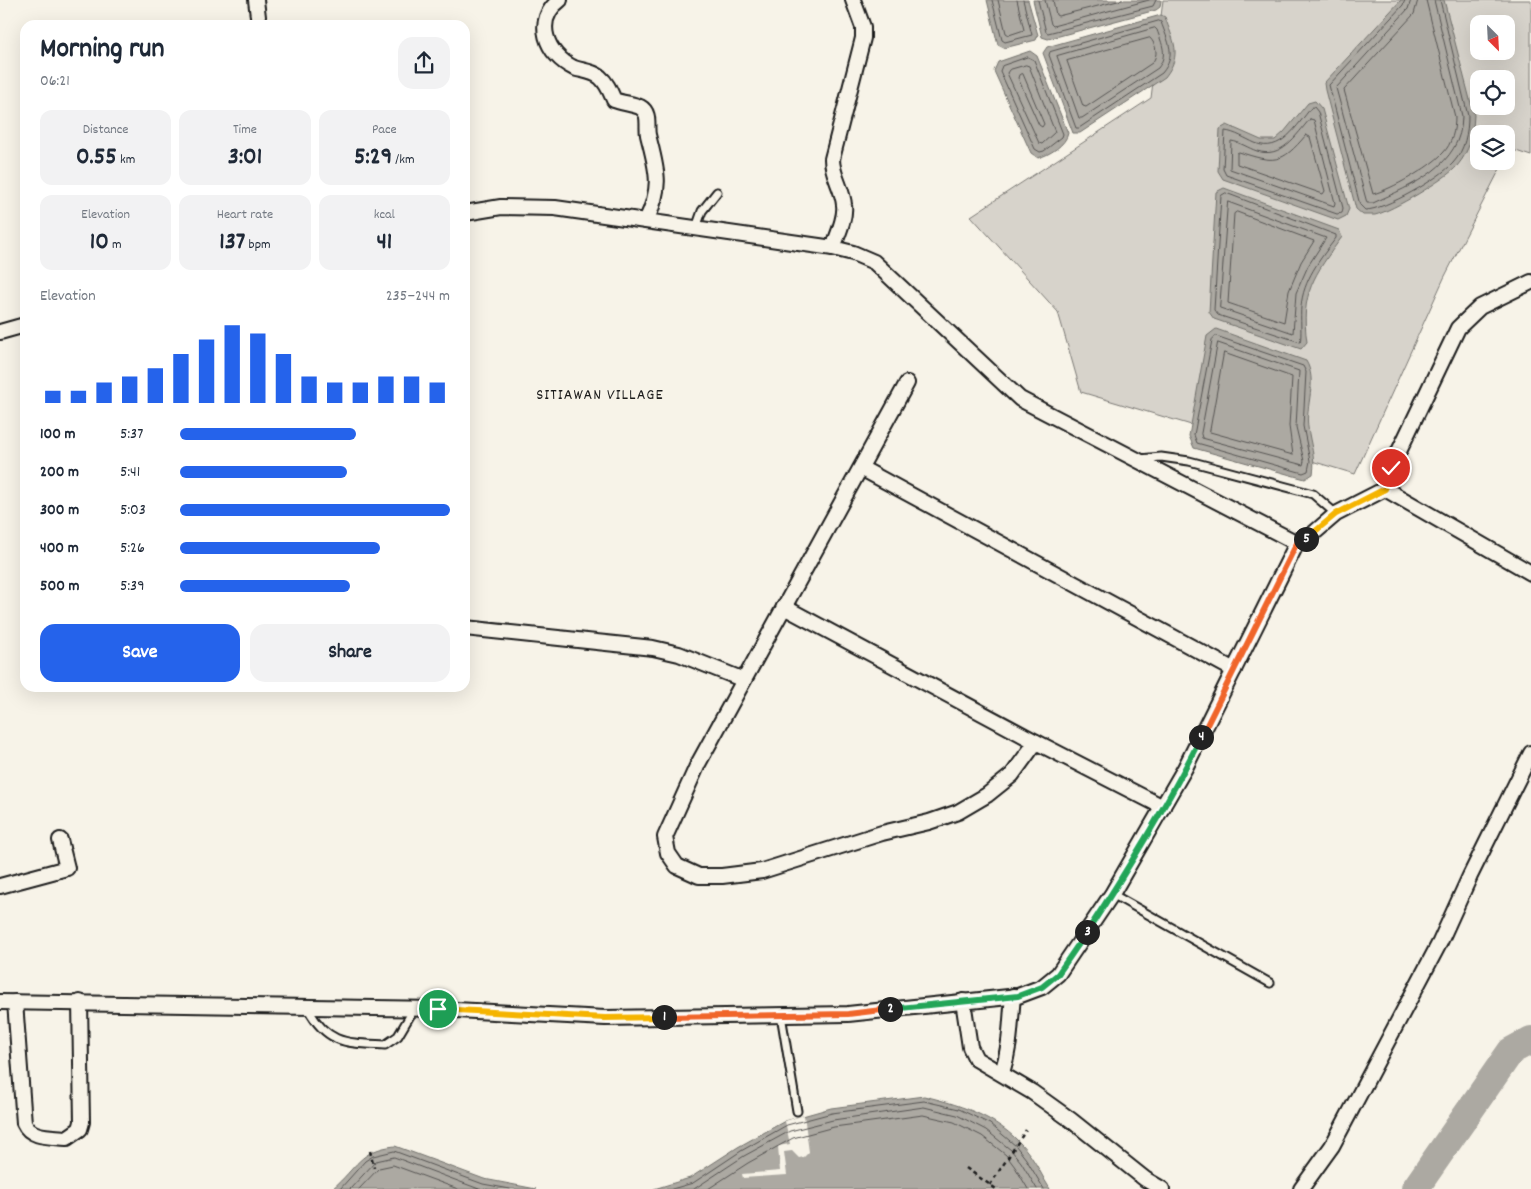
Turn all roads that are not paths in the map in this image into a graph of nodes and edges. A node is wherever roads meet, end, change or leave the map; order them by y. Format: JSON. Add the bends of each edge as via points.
{"nodes":[{"id":1,"x":256,"y":0,"type":"edge"},
{"id":2,"x":560,"y":0,"type":"edge"},
{"id":3,"x":853,"y":0,"type":"edge"},
{"id":4,"x":258,"y":20,"type":"edge"},
{"id":5,"x":717,"y":192,"type":"dead end"},
{"id":6,"x":470,"y":212,"type":"edge"},
{"id":7,"x":646,"y":221,"type":"junction"},
{"id":8,"x":696,"y":228,"type":"junction"},
{"id":9,"x":833,"y":248,"type":"junction"},
{"id":10,"x":1531,"y":282,"type":"edge"},
{"id":11,"x":20,"y":326,"type":"edge"},
{"id":12,"x":0,"y":332,"type":"edge"},
{"id":13,"x":907,"y":383,"type":"dead end"},
{"id":14,"x":1134,"y":459,"type":"junction"},
{"id":15,"x":861,"y":468,"type":"junction"},
{"id":16,"x":1385,"y":489,"type":"junction"},
{"id":17,"x":1336,"y":514,"type":"junction"},
{"id":18,"x":1297,"y":543,"type":"junction"},
{"id":19,"x":1531,"y":573,"type":"edge"},
{"id":20,"x":784,"y":607,"type":"junction"},
{"id":21,"x":470,"y":629,"type":"edge"},
{"id":22,"x":1234,"y":670,"type":"junction"},
{"id":23,"x":744,"y":680,"type":"junction"},
{"id":24,"x":1036,"y":742,"type":"junction"},
{"id":25,"x":1531,"y":753,"type":"edge"},
{"id":26,"x":1163,"y":807,"type":"junction"},
{"id":27,"x":60,"y":840,"type":"dead end"},
{"id":28,"x":0,"y":886,"type":"edge"},
{"id":29,"x":1112,"y":894,"type":"junction"},
{"id":30,"x":1270,"y":983,"type":"dead end"},
{"id":31,"x":1013,"y":996,"type":"junction"},
{"id":32,"x":963,"y":1001,"type":"junction"},
{"id":33,"x":0,"y":1002,"type":"edge"},
{"id":34,"x":15,"y":1002,"type":"junction"},
{"id":35,"x":80,"y":1002,"type":"junction"},
{"id":36,"x":308,"y":1007,"type":"junction"},
{"id":37,"x":414,"y":1009,"type":"junction"},
{"id":38,"x":781,"y":1015,"type":"junction"},
{"id":39,"x":1002,"y":1073,"type":"junction"},
{"id":40,"x":797,"y":1111,"type":"dead end"},
{"id":41,"x":1162,"y":1189,"type":"edge"},
{"id":42,"x":1301,"y":1189,"type":"edge"}],
"edges":[{"from":1,"to":4,"type":"street"},
{"from":2,"to":7,"type":"street","via":[[547,13],[545,29],[552,51],[573,67],[598,76],[606,83],[614,100],[641,108],[646,114],[658,182],[655,204]]},
{"from":3,"to":9,"type":"street","via":[[863,27],[863,38],[832,159],[844,205]]},
{"from":5,"to":8,"type":"lane","via":[[702,211]]},
{"from":6,"to":7,"type":"street","via":[[501,207],[555,208]]},
{"from":7,"to":8,"type":"street"},
{"from":8,"to":9,"type":"street"},
{"from":9,"to":14,"type":"street","via":[[874,262],[1020,399]]},
{"from":10,"to":16,"type":"street","via":[[1480,307],[1458,328],[1391,468]]},
{"from":11,"to":12,"type":"street"},
{"from":13,"to":15,"type":"street"},
{"from":14,"to":17,"type":"lane","via":[[1161,457],[1189,461],[1313,494]]},
{"from":14,"to":18,"type":"street"},
{"from":15,"to":20,"type":"street"},
{"from":15,"to":22,"type":"street"},
{"from":16,"to":17,"type":"street"},
{"from":16,"to":19,"type":"street"},
{"from":17,"to":18,"type":"street","via":[[1307,539]]},
{"from":18,"to":22,"type":"street"},
{"from":20,"to":23,"type":"street"},
{"from":20,"to":24,"type":"street"},
{"from":21,"to":23,"type":"street","via":[[653,648],[679,654]]},
{"from":22,"to":26,"type":"street"},
{"from":23,"to":24,"type":"street","via":[[698,764],[665,837],[668,853],[677,866],[698,876],[762,871],[958,812],[987,795],[1012,774]]},
{"from":24,"to":26,"type":"street"},
{"from":25,"to":42,"type":"street","via":[[1440,942],[1358,1099],[1332,1146]]},
{"from":26,"to":29,"type":"street"},
{"from":27,"to":28,"type":"street","via":[[67,868]]},
{"from":29,"to":30,"type":"lane"},
{"from":29,"to":31,"type":"street","via":[[1058,974],[1042,987]]},
{"from":31,"to":32,"type":"street"},
{"from":31,"to":39,"type":"street","via":[[1011,1037]]},
{"from":32,"to":38,"type":"street","via":[[848,1014]]},
{"from":32,"to":39,"type":"street","via":[[970,1047],[976,1059]]},
{"from":33,"to":34,"type":"street"},
{"from":34,"to":35,"type":"street"},
{"from":34,"to":35,"type":"street","via":[[24,1123],[32,1134],[67,1138],[80,1129],[82,1122]]},
{"from":35,"to":36,"type":"street"},
{"from":36,"to":37,"type":"street"},
{"from":36,"to":37,"type":"lane","via":[[324,1031],[339,1041],[385,1045],[398,1036]]},
{"from":37,"to":38,"type":"street","via":[[605,1018]]},
{"from":38,"to":40,"type":"lane"},
{"from":39,"to":41,"type":"street"}]}
